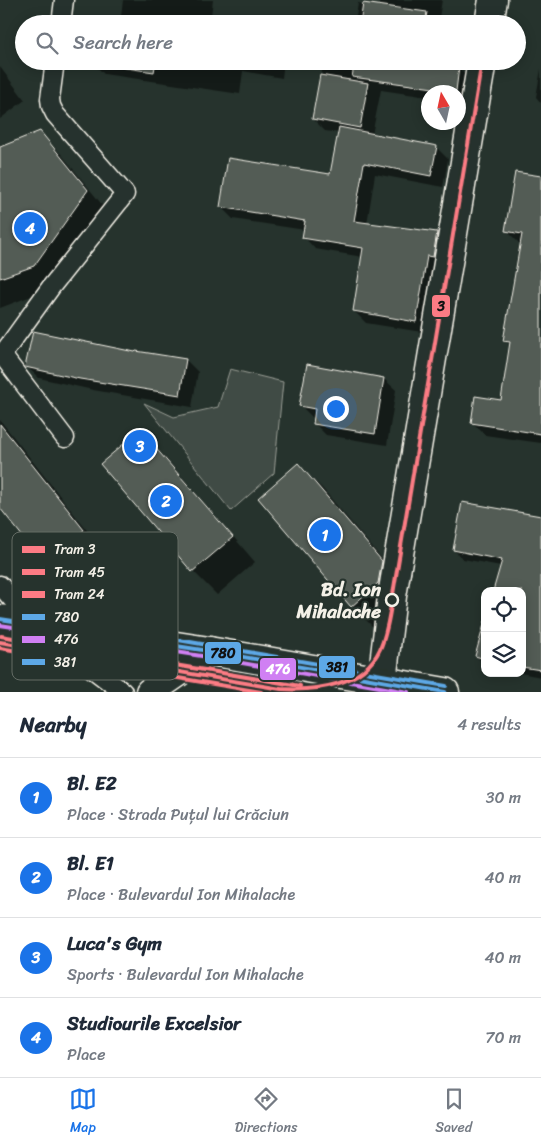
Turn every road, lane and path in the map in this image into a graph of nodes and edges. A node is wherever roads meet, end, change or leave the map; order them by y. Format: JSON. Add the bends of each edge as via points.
{"nodes":[{"id":1,"x":64,"y":0,"type":"edge"},
{"id":2,"x":493,"y":0,"type":"edge"},
{"id":3,"x":62,"y":15,"type":"edge"},
{"id":4,"x":490,"y":15,"type":"edge"},
{"id":5,"x":54,"y":70,"type":"edge"},
{"id":6,"x":480,"y":70,"type":"edge"},
{"id":7,"x":65,"y":438,"type":"dead end"},
{"id":8,"x":0,"y":585,"type":"edge"},
{"id":9,"x":12,"y":599,"type":"edge"},
{"id":10,"x":178,"y":646,"type":"edge"},
{"id":11,"x":209,"y":651,"type":"junction"},
{"id":12,"x":178,"y":673,"type":"edge"},
{"id":13,"x":107,"y":680,"type":"edge"},
{"id":14,"x":167,"y":680,"type":"edge"},
{"id":15,"x":382,"y":681,"type":"junction"},
{"id":16,"x":123,"y":692,"type":"edge"},
{"id":17,"x":150,"y":692,"type":"edge"},
{"id":18,"x":445,"y":692,"type":"edge"}],
"edges":[{"from":1,"to":3,"type":"lane"},
{"from":2,"to":4,"type":"street"},
{"from":5,"to":7,"type":"lane","via":[[50,99],[55,114],[125,194],[50,287],[2,355]]},
{"from":6,"to":15,"type":"street","via":[[392,596]]},
{"from":8,"to":9,"type":"lane"},
{"from":10,"to":11,"type":"street"},
{"from":11,"to":12,"type":"street"},
{"from":11,"to":15,"type":"street"},
{"from":13,"to":16,"type":"lane"},
{"from":14,"to":17,"type":"street"},
{"from":15,"to":18,"type":"street"}]}
